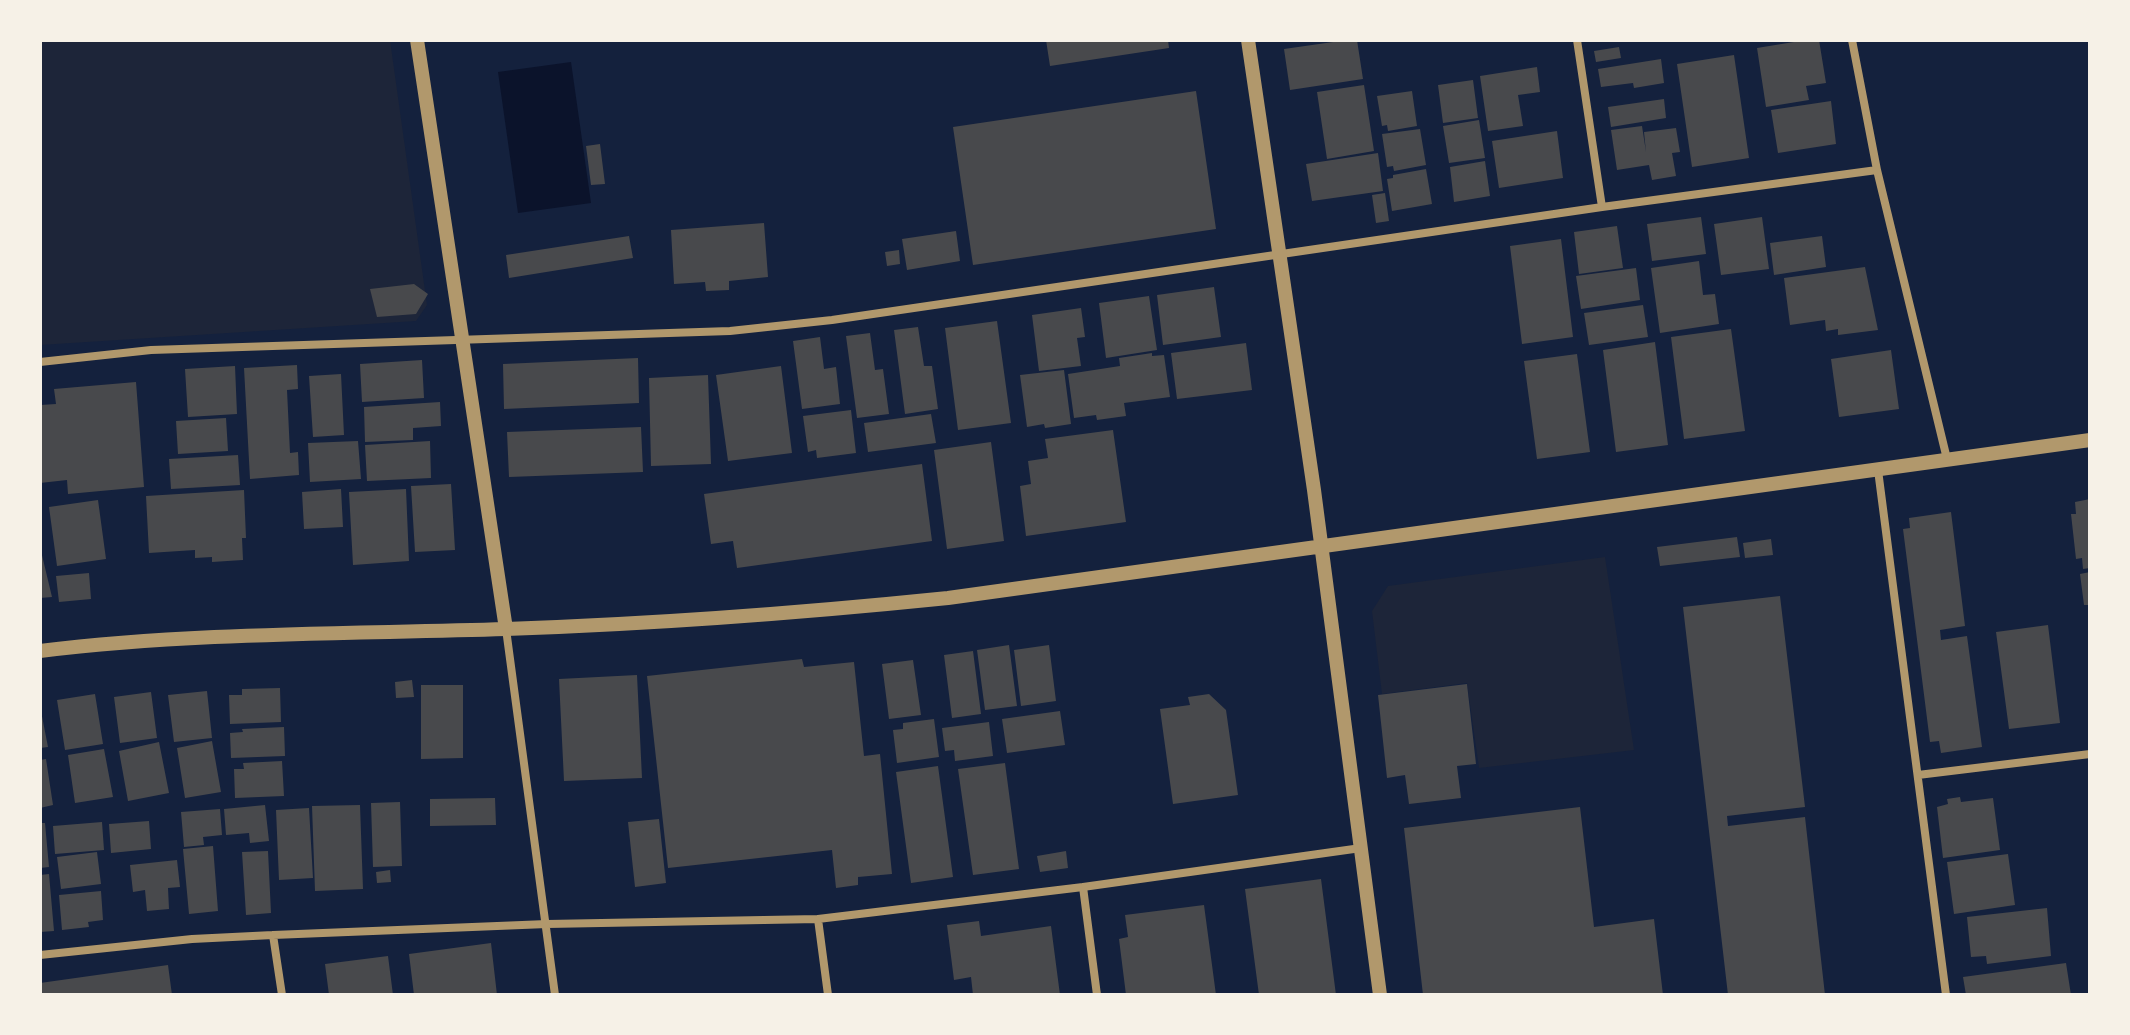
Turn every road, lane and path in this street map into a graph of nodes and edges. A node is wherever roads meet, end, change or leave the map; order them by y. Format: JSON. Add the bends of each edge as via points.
{"nodes":[{"id":1,"x":417,"y":40,"type":"edge"},
{"id":2,"x":1248,"y":40,"type":"edge"},
{"id":3,"x":1577,"y":40,"type":"edge"},
{"id":4,"x":1852,"y":40,"type":"edge"},
{"id":5,"x":1877,"y":170,"type":"junction"},
{"id":6,"x":1602,"y":207,"type":"junction"},
{"id":7,"x":1280,"y":256,"type":"junction"},
{"id":8,"x":462,"y":339,"type":"junction"},
{"id":9,"x":40,"y":362,"type":"edge"},
{"id":10,"x":2090,"y":440,"type":"edge"},
{"id":11,"x":1947,"y":459,"type":"junction"},
{"id":12,"x":1878,"y":470,"type":"junction"},
{"id":13,"x":1321,"y":545,"type":"junction"},
{"id":14,"x":506,"y":629,"type":"junction"},
{"id":15,"x":40,"y":651,"type":"edge"},
{"id":16,"x":2090,"y":754,"type":"edge"},
{"id":17,"x":1918,"y":775,"type":"junction"},
{"id":18,"x":1361,"y":848,"type":"junction"},
{"id":19,"x":1083,"y":887,"type":"junction"},
{"id":20,"x":818,"y":919,"type":"junction"},
{"id":21,"x":547,"y":924,"type":"junction"},
{"id":22,"x":273,"y":935,"type":"junction"},
{"id":23,"x":40,"y":955,"type":"edge"},
{"id":24,"x":282,"y":995,"type":"edge"},
{"id":25,"x":555,"y":995,"type":"edge"},
{"id":26,"x":828,"y":995,"type":"edge"},
{"id":27,"x":1097,"y":995,"type":"edge"},
{"id":28,"x":1380,"y":995,"type":"edge"},
{"id":29,"x":1946,"y":995,"type":"edge"}],
"edges":[{"from":1,"to":8,"type":"street"},
{"from":2,"to":7,"type":"street"},
{"from":3,"to":6,"type":"street"},
{"from":4,"to":5,"type":"street"},
{"from":5,"to":6,"type":"street"},
{"from":5,"to":11,"type":"street"},
{"from":6,"to":7,"type":"street"},
{"from":7,"to":8,"type":"street","via":[[730,331]]},
{"from":7,"to":13,"type":"street"},
{"from":8,"to":9,"type":"street","via":[[151,350]]},
{"from":8,"to":14,"type":"street"},
{"from":10,"to":11,"type":"street"},
{"from":11,"to":12,"type":"street"},
{"from":12,"to":13,"type":"street"},
{"from":12,"to":17,"type":"street"},
{"from":13,"to":14,"type":"street","via":[[948,598],[810,612]]},
{"from":13,"to":18,"type":"street"},
{"from":14,"to":15,"type":"street","via":[[174,639]]},
{"from":14,"to":21,"type":"street"},
{"from":16,"to":17,"type":"street"},
{"from":17,"to":29,"type":"street"},
{"from":18,"to":19,"type":"street"},
{"from":18,"to":28,"type":"street"},
{"from":19,"to":20,"type":"street"},
{"from":19,"to":27,"type":"street"},
{"from":20,"to":21,"type":"street"},
{"from":20,"to":26,"type":"street"},
{"from":21,"to":22,"type":"street"},
{"from":21,"to":25,"type":"street"},
{"from":22,"to":23,"type":"street"},
{"from":22,"to":24,"type":"street"}]}
